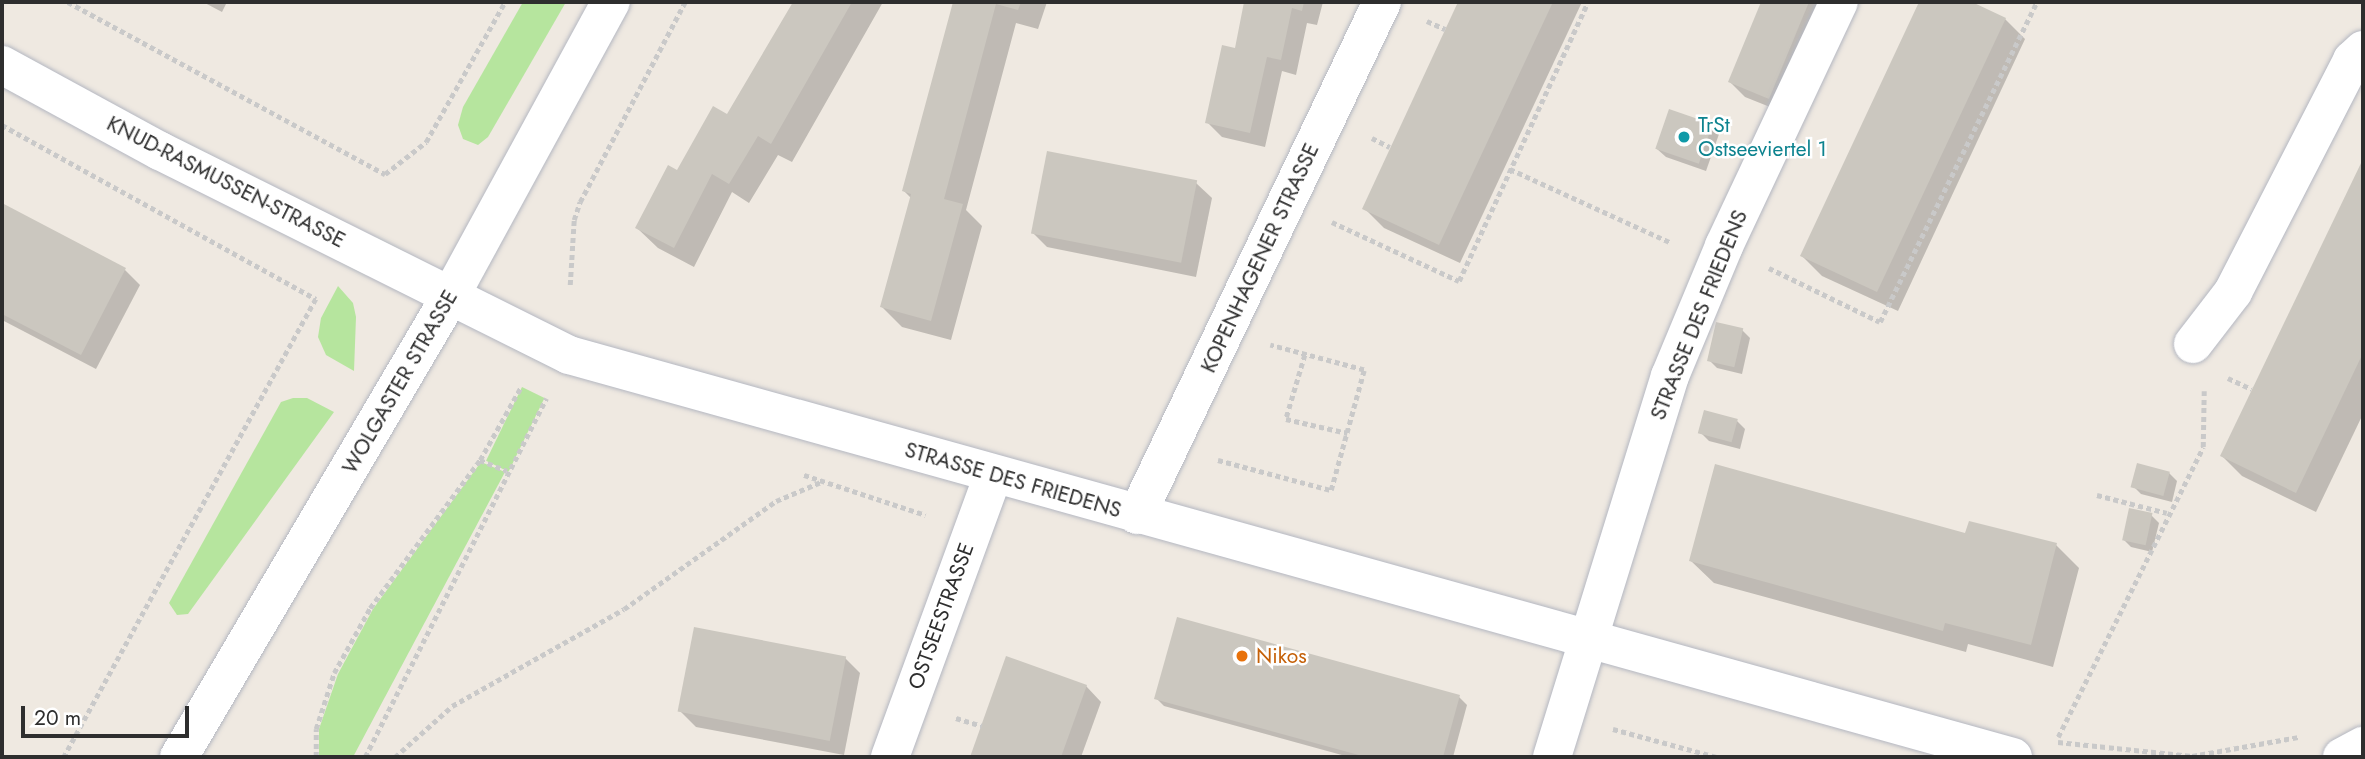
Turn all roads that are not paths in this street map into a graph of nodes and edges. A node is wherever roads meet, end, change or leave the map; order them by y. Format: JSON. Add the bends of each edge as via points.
{"nodes":[{"id":1,"x":611,"y":2,"type":"edge"},
{"id":2,"x":1382,"y":2,"type":"edge"},
{"id":3,"x":1839,"y":2,"type":"edge"},
{"id":4,"x":2363,"y":50,"type":"edge"},
{"id":5,"x":2,"y":65,"type":"edge"},
{"id":6,"x":451,"y":295,"type":"junction"},
{"id":7,"x":2193,"y":345,"type":"road end"},
{"id":8,"x":993,"y":475,"type":"junction"},
{"id":9,"x":1137,"y":515,"type":"junction"},
{"id":10,"x":1586,"y":640,"type":"junction"},
{"id":11,"x":2363,"y":746,"type":"edge"},
{"id":12,"x":179,"y":757,"type":"edge"},
{"id":13,"x":890,"y":757,"type":"edge"},
{"id":14,"x":1552,"y":757,"type":"edge"},
{"id":15,"x":2013,"y":757,"type":"edge"},
{"id":16,"x":2342,"y":757,"type":"edge"}],
"edges":[{"from":1,"to":6,"type":"street","name":"WOLGASTER STRASSE"},
{"from":2,"to":9,"type":"street","name":"KOPENHAGENER STRASSE"},
{"from":3,"to":10,"type":"street","name":"STRASSE DES FRIEDENS","via":[[1720,255],[1670,376]]},
{"from":4,"to":7,"type":"street","via":[[2352,60],[2233,292]]},
{"from":5,"to":6,"type":"street","name":"KNUD-RASMUSSEN-STRASSE","via":[[160,151]]},
{"from":6,"to":8,"type":"street","name":"STRASSE DES FRIEDENS","via":[[569,355]]},
{"from":6,"to":12,"type":"street","name":"WOLGASTER STRASSE"},
{"from":8,"to":9,"type":"street","name":"STRASSE DES FRIEDENS"},
{"from":8,"to":13,"type":"street","name":"OSTSEESTRASSE"},
{"from":9,"to":10,"type":"street","name":"STRASSE DES FRIEDENS"},
{"from":10,"to":14,"type":"street"},
{"from":10,"to":15,"type":"street","name":"STRASSE DES FRIEDENS"},
{"from":11,"to":16,"type":"street"}]}
